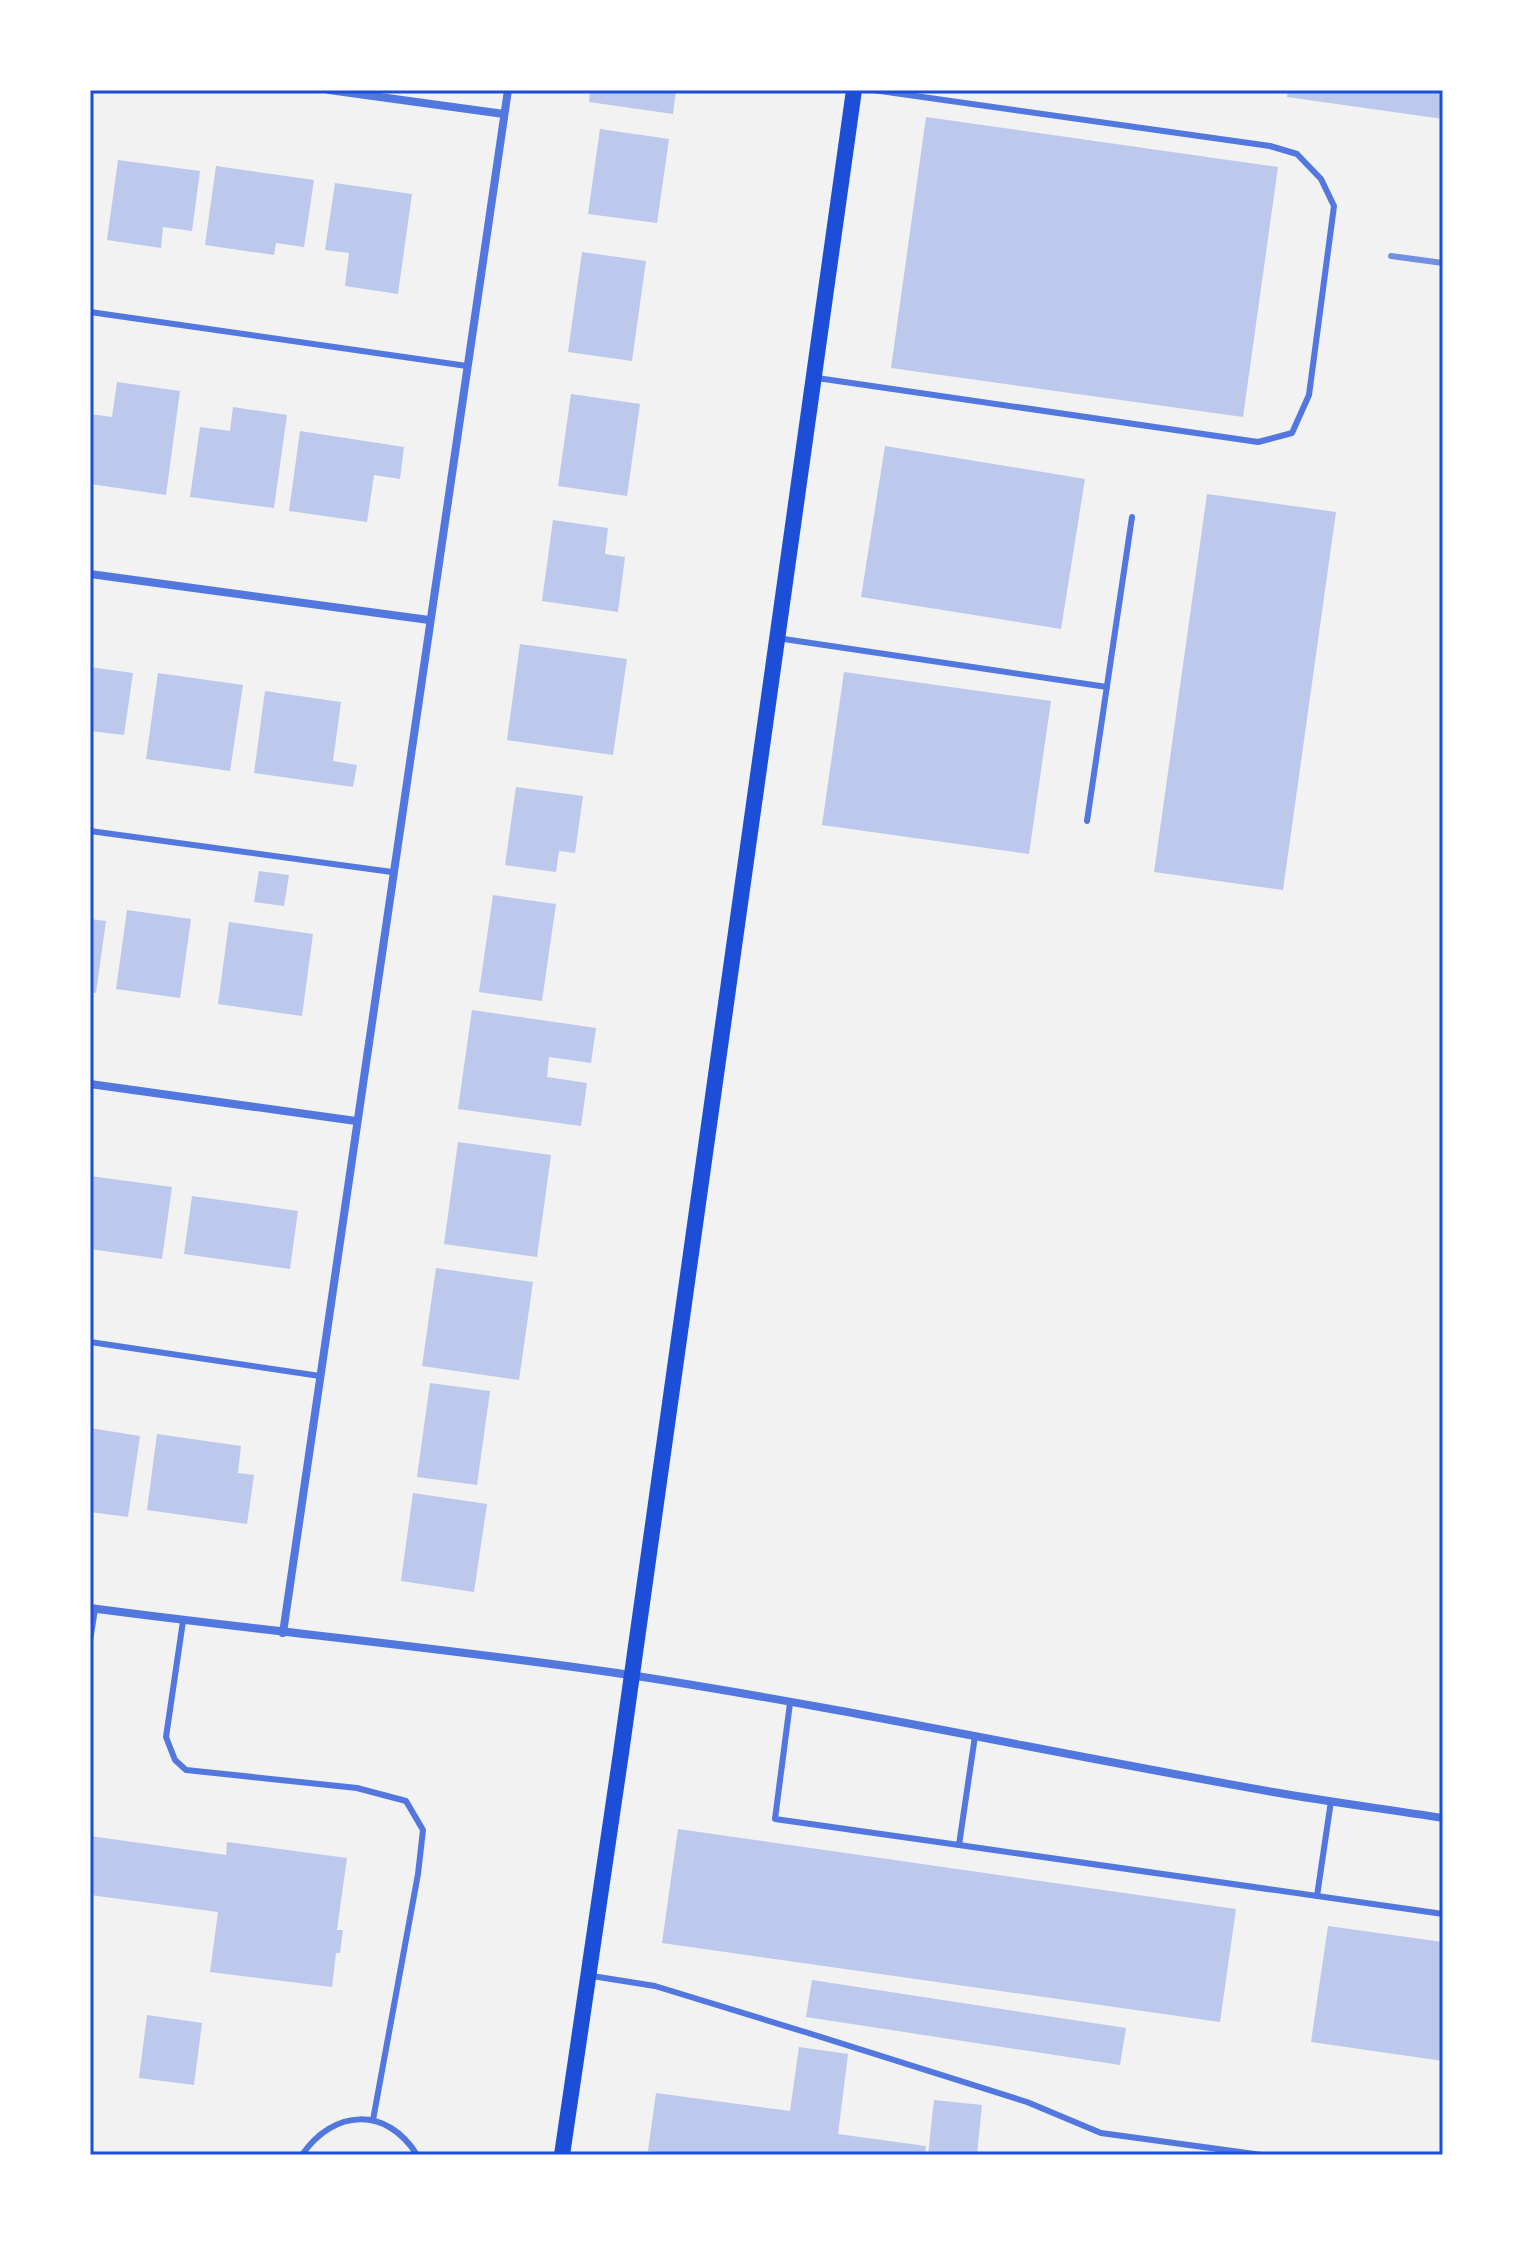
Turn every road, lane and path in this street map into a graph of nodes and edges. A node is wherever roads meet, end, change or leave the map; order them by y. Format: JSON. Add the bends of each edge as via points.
{"nodes":[{"id":1,"x":329,"y":90,"type":"edge"},
{"id":2,"x":508,"y":90,"type":"edge"},
{"id":3,"x":854,"y":90,"type":"edge"},
{"id":4,"x":873,"y":90,"type":"edge"},
{"id":5,"x":504,"y":114,"type":"junction"},
{"id":6,"x":90,"y":312,"type":"edge"},
{"id":7,"x":467,"y":366,"type":"junction"},
{"id":8,"x":813,"y":378,"type":"junction"},
{"id":9,"x":1132,"y":517,"type":"dead end"},
{"id":10,"x":90,"y":574,"type":"edge"},
{"id":11,"x":429,"y":620,"type":"junction"},
{"id":12,"x":777,"y":638,"type":"junction"},
{"id":13,"x":1107,"y":687,"type":"junction"},
{"id":14,"x":1087,"y":821,"type":"dead end"},
{"id":15,"x":90,"y":831,"type":"edge"},
{"id":16,"x":392,"y":872,"type":"junction"},
{"id":17,"x":90,"y":1084,"type":"edge"},
{"id":18,"x":356,"y":1121,"type":"junction"},
{"id":19,"x":90,"y":1342,"type":"edge"},
{"id":20,"x":320,"y":1376,"type":"junction"},
{"id":21,"x":92,"y":1608,"type":"edge"},
{"id":22,"x":183,"y":1621,"type":"junction"},
{"id":23,"x":283,"y":1633,"type":"junction"},
{"id":24,"x":90,"y":1641,"type":"edge"},
{"id":25,"x":632,"y":1676,"type":"junction"},
{"id":26,"x":790,"y":1703,"type":"junction"},
{"id":27,"x":975,"y":1736,"type":"junction"},
{"id":28,"x":1331,"y":1800,"type":"junction"},
{"id":29,"x":1443,"y":1818,"type":"edge"},
{"id":30,"x":959,"y":1845,"type":"junction"},
{"id":31,"x":1317,"y":1896,"type":"junction"},
{"id":32,"x":1443,"y":1914,"type":"edge"},
{"id":33,"x":588,"y":1975,"type":"junction"},
{"id":34,"x":373,"y":2120,"type":"junction"},
{"id":35,"x":302,"y":2155,"type":"edge"},
{"id":36,"x":417,"y":2155,"type":"edge"},
{"id":37,"x":562,"y":2155,"type":"edge"},
{"id":38,"x":1262,"y":2155,"type":"edge"}],
"edges":[{"from":1,"to":5,"type":"street"},
{"from":2,"to":5,"type":"street"},
{"from":3,"to":8,"type":"main road"},
{"from":4,"to":8,"type":"lane","via":[[1297,154],[1321,179],[1334,206],[1309,395],[1292,433],[1258,442]]},
{"from":5,"to":7,"type":"street"},
{"from":6,"to":7,"type":"lane"},
{"from":7,"to":11,"type":"street"},
{"from":8,"to":12,"type":"main road"},
{"from":9,"to":13,"type":"lane"},
{"from":10,"to":11,"type":"street"},
{"from":11,"to":16,"type":"street"},
{"from":12,"to":13,"type":"lane"},
{"from":12,"to":25,"type":"main road"},
{"from":13,"to":14,"type":"lane"},
{"from":15,"to":16,"type":"lane"},
{"from":16,"to":18,"type":"street"},
{"from":17,"to":18,"type":"street"},
{"from":18,"to":20,"type":"street"},
{"from":19,"to":20,"type":"lane"},
{"from":20,"to":23,"type":"street"},
{"from":21,"to":22,"type":"street"},
{"from":21,"to":24,"type":"lane"},
{"from":22,"to":23,"type":"street"},
{"from":22,"to":34,"type":"lane","via":[[166,1737],[175,1760],[186,1770],[357,1788],[406,1801],[423,1830]]},
{"from":23,"to":25,"type":"street"},
{"from":25,"to":26,"type":"street"},
{"from":25,"to":33,"type":"main road"},
{"from":26,"to":27,"type":"street"},
{"from":26,"to":30,"type":"lane","via":[[775,1819]]},
{"from":27,"to":28,"type":"street"},
{"from":27,"to":30,"type":"lane"},
{"from":28,"to":29,"type":"street"},
{"from":28,"to":31,"type":"lane"},
{"from":30,"to":31,"type":"lane"},
{"from":31,"to":32,"type":"lane"},
{"from":33,"to":37,"type":"main road"},
{"from":33,"to":38,"type":"lane","via":[[655,1986],[1027,2102],[1101,2133]]},
{"from":34,"to":35,"type":"lane","via":[[332,2125],[313,2138]]},
{"from":34,"to":36,"type":"lane","via":[[393,2128]]}]}
